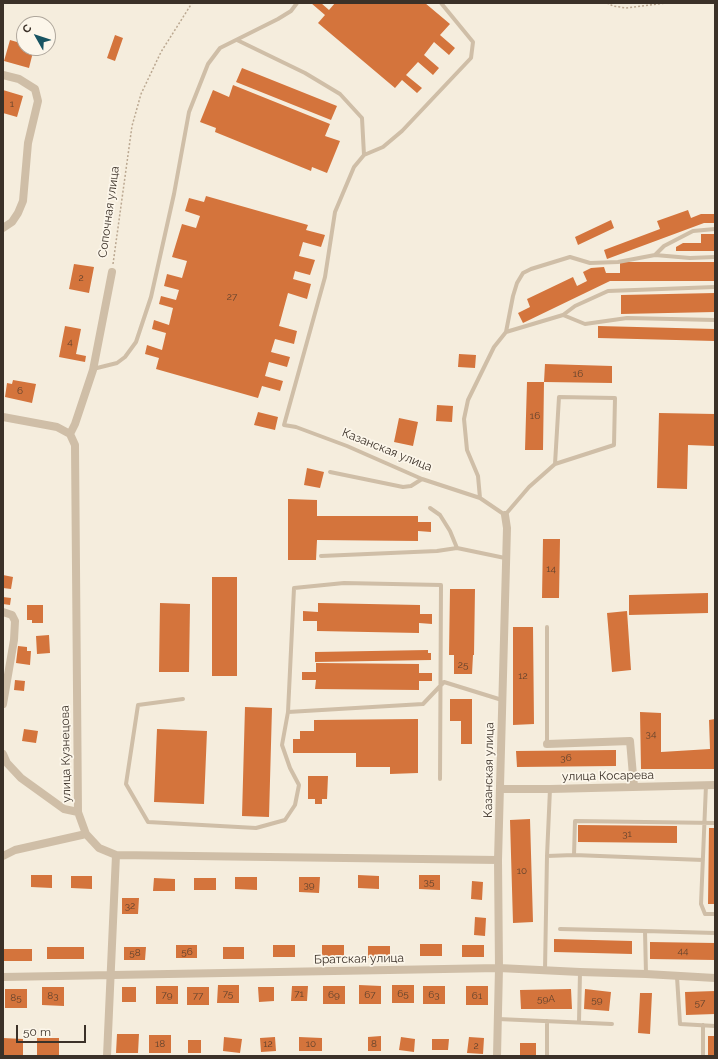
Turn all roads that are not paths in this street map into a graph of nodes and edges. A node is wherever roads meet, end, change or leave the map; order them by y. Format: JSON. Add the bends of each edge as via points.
{"nodes":[{"id":1,"x":297,"y":3,"type":"edge"},
{"id":2,"x":441,"y":3,"type":"edge"},
{"id":3,"x":237,"y":40,"type":"junction"},
{"id":4,"x":3,"y":75,"type":"edge"},
{"id":5,"x":364,"y":154,"type":"junction"},
{"id":6,"x":3,"y":228,"type":"edge"},
{"id":7,"x":715,"y":229,"type":"edge"},
{"id":8,"x":655,"y":255,"type":"junction"},
{"id":9,"x":715,"y":257,"type":"edge"},
{"id":10,"x":112,"y":272,"type":"road end"},
{"id":11,"x":715,"y":287,"type":"edge"},
{"id":12,"x":563,"y":315,"type":"junction"},
{"id":13,"x":715,"y":320,"type":"edge"},
{"id":14,"x":506,"y":332,"type":"junction"},
{"id":15,"x":93,"y":370,"type":"junction"},
{"id":16,"x":3,"y":416,"type":"edge"},
{"id":17,"x":70,"y":434,"type":"junction"},
{"id":18,"x":555,"y":464,"type":"junction"},
{"id":19,"x":330,"y":472,"type":"dead end"},
{"id":20,"x":422,"y":479,"type":"junction"},
{"id":21,"x":480,"y":498,"type":"junction"},
{"id":22,"x":430,"y":508,"type":"dead end"},
{"id":23,"x":505,"y":515,"type":"junction"},
{"id":24,"x":457,"y":548,"type":"junction"},
{"id":25,"x":322,"y":556,"type":"dead end"},
{"id":26,"x":505,"y":558,"type":"junction"},
{"id":27,"x":3,"y":612,"type":"edge"},
{"id":28,"x":547,"y":627,"type":"dead end"},
{"id":29,"x":440,"y":686,"type":"junction"},
{"id":30,"x":183,"y":699,"type":"dead end"},
{"id":31,"x":502,"y":700,"type":"junction"},
{"id":32,"x":3,"y":704,"type":"edge"},
{"id":33,"x":288,"y":712,"type":"junction"},
{"id":34,"x":547,"y":744,"type":"joint"},
{"id":35,"x":3,"y":754,"type":"edge"},
{"id":36,"x":440,"y":779,"type":"dead end"},
{"id":37,"x":706,"y":785,"type":"junction"},
{"id":38,"x":715,"y":786,"type":"edge"},
{"id":39,"x":634,"y":787,"type":"junction"},
{"id":40,"x":501,"y":788,"type":"junction"},
{"id":41,"x":550,"y":789,"type":"junction"},
{"id":42,"x":78,"y":812,"type":"junction"},
{"id":43,"x":705,"y":823,"type":"junction"},
{"id":44,"x":715,"y":823,"type":"edge"},
{"id":45,"x":86,"y":834,"type":"junction"},
{"id":46,"x":116,"y":855,"type":"junction"},
{"id":47,"x":574,"y":855,"type":"junction"},
{"id":48,"x":3,"y":856,"type":"edge"},
{"id":49,"x":547,"y":856,"type":"junction"},
{"id":50,"x":498,"y":860,"type":"junction"},
{"id":51,"x":703,"y":860,"type":"junction"},
{"id":52,"x":715,"y":914,"type":"edge"},
{"id":53,"x":560,"y":929,"type":"dead end"},
{"id":54,"x":645,"y":932,"type":"junction"},
{"id":55,"x":715,"y":933,"type":"edge"},
{"id":56,"x":499,"y":968,"type":"junction"},
{"id":57,"x":545,"y":970,"type":"junction"},
{"id":58,"x":580,"y":972,"type":"junction"},
{"id":59,"x":646,"y":974,"type":"junction"},
{"id":60,"x":110,"y":975,"type":"junction"},
{"id":61,"x":3,"y":977,"type":"edge"},
{"id":62,"x":677,"y":977,"type":"junction"},
{"id":63,"x":715,"y":978,"type":"edge"},
{"id":64,"x":498,"y":1019,"type":"junction"},
{"id":65,"x":547,"y":1021,"type":"junction"},
{"id":66,"x":579,"y":1022,"type":"junction"},
{"id":67,"x":612,"y":1024,"type":"dead end"},
{"id":68,"x":703,"y":1025,"type":"junction"},
{"id":69,"x":715,"y":1026,"type":"edge"},
{"id":70,"x":107,"y":1056,"type":"edge"},
{"id":71,"x":497,"y":1056,"type":"edge"},
{"id":72,"x":546,"y":1056,"type":"edge"},
{"id":73,"x":703,"y":1056,"type":"edge"}],
"edges":[{"from":1,"to":3,"type":"lane","via":[[291,11]]},
{"from":2,"to":5,"type":"lane","via":[[473,42],[471,58],[402,131],[383,147]]},
{"from":3,"to":5,"type":"lane","via":[[340,94],[362,118]]},
{"from":3,"to":15,"type":"lane","via":[[220,48],[208,64],[189,112],[153,290],[136,342],[125,357]]},
{"from":4,"to":6,"type":"street","via":[[19,79],[35,88],[38,101],[28,143],[23,201],[12,222]]},
{"from":5,"to":20,"type":"lane","name":"Казанская улица","via":[[354,167],[335,212],[325,277],[284,424],[347,446]]},
{"from":7,"to":8,"type":"lane","via":[[693,231],[664,246]]},
{"from":8,"to":9,"type":"lane"},
{"from":8,"to":14,"type":"lane","via":[[618,262],[590,263],[570,257],[523,273],[513,296]]},
{"from":10,"to":15,"type":"street","name":"Сопочная улица"},
{"from":11,"to":12,"type":"lane","via":[[608,291],[575,306]]},
{"from":12,"to":13,"type":"lane","via":[[584,324],[627,318]]},
{"from":12,"to":14,"type":"lane"},
{"from":14,"to":21,"type":"lane","via":[[494,347],[468,400],[464,419],[467,450],[478,476]]},
{"from":15,"to":17,"type":"street","name":"Сопочная улица"},
{"from":16,"to":17,"type":"street","via":[[57,427]]},
{"from":17,"to":42,"type":"street","name":"улица Кузнецова","via":[[75,445]]},
{"from":18,"to":18,"type":"lane","via":[[558,397],[615,398],[614,445]]},
{"from":18,"to":23,"type":"lane","via":[[529,487]]},
{"from":19,"to":20,"type":"lane","via":[[403,487],[411,486]]},
{"from":20,"to":21,"type":"lane","name":"Казанская улица"},
{"from":21,"to":23,"type":"lane","name":"Казанская улица"},
{"from":22,"to":24,"type":"lane","via":[[440,515]]},
{"from":23,"to":26,"type":"street","name":"Казанская улица"},
{"from":24,"to":25,"type":"lane"},
{"from":24,"to":26,"type":"lane"},
{"from":26,"to":31,"type":"street","name":"Казанская улица"},
{"from":27,"to":32,"type":"street","via":[[12,615],[15,621]]},
{"from":28,"to":34,"type":"lane"},
{"from":29,"to":31,"type":"lane","via":[[444,682]]},
{"from":29,"to":33,"type":"lane","via":[[423,704]]},
{"from":29,"to":33,"type":"lane","via":[[441,585],[344,583],[294,588]]},
{"from":29,"to":36,"type":"lane"},
{"from":30,"to":33,"type":"lane","via":[[138,705],[126,784],[148,822],[256,828],[286,820],[295,805],[299,785],[282,745]]},
{"from":31,"to":40,"type":"street","name":"Казанская улица"},
{"from":34,"to":39,"type":"street","via":[[630,741]]},
{"from":35,"to":42,"type":"street","via":[[7,763],[21,778],[64,809]]},
{"from":37,"to":38,"type":"street","name":"улица Косарева"},
{"from":37,"to":39,"type":"street","name":"улица Косарева"},
{"from":37,"to":43,"type":"lane"},
{"from":39,"to":41,"type":"street","name":"улица Косарева"},
{"from":40,"to":41,"type":"street","name":"улица Косарева"},
{"from":40,"to":50,"type":"street","name":"Казанская улица"},
{"from":41,"to":49,"type":"lane"},
{"from":42,"to":45,"type":"street","name":"улица Кузнецова"},
{"from":43,"to":44,"type":"lane"},
{"from":43,"to":47,"type":"lane","via":[[575,821]]},
{"from":43,"to":51,"type":"lane"},
{"from":45,"to":46,"type":"street","name":"улица Кузнецова","via":[[99,848]]},
{"from":45,"to":48,"type":"street","via":[[15,850]]},
{"from":46,"to":50,"type":"street"},
{"from":46,"to":60,"type":"street"},
{"from":47,"to":49,"type":"lane"},
{"from":47,"to":51,"type":"lane"},
{"from":49,"to":57,"type":"lane"},
{"from":50,"to":56,"type":"street","name":"Казанская улица"},
{"from":51,"to":52,"type":"lane","via":[[701,904],[705,914]]},
{"from":53,"to":54,"type":"lane"},
{"from":54,"to":55,"type":"lane"},
{"from":54,"to":59,"type":"lane"},
{"from":56,"to":57,"type":"street","name":"Братская улица"},
{"from":56,"to":60,"type":"street","name":"Братская улица"},
{"from":56,"to":64,"type":"street","name":"Казанская улица"},
{"from":57,"to":58,"type":"street","name":"Братская улица"},
{"from":58,"to":59,"type":"street","name":"Братская улица"},
{"from":58,"to":66,"type":"lane"},
{"from":59,"to":62,"type":"street","name":"Братская улица"},
{"from":60,"to":61,"type":"street","name":"Братская улица"},
{"from":60,"to":70,"type":"street"},
{"from":62,"to":63,"type":"street","name":"Братская улица"},
{"from":62,"to":68,"type":"lane","via":[[680,1024]]},
{"from":64,"to":65,"type":"lane"},
{"from":64,"to":71,"type":"street","name":"Казанская улица"},
{"from":65,"to":66,"type":"lane"},
{"from":65,"to":72,"type":"lane"},
{"from":66,"to":67,"type":"lane"},
{"from":68,"to":69,"type":"lane"},
{"from":68,"to":73,"type":"lane"}]}
